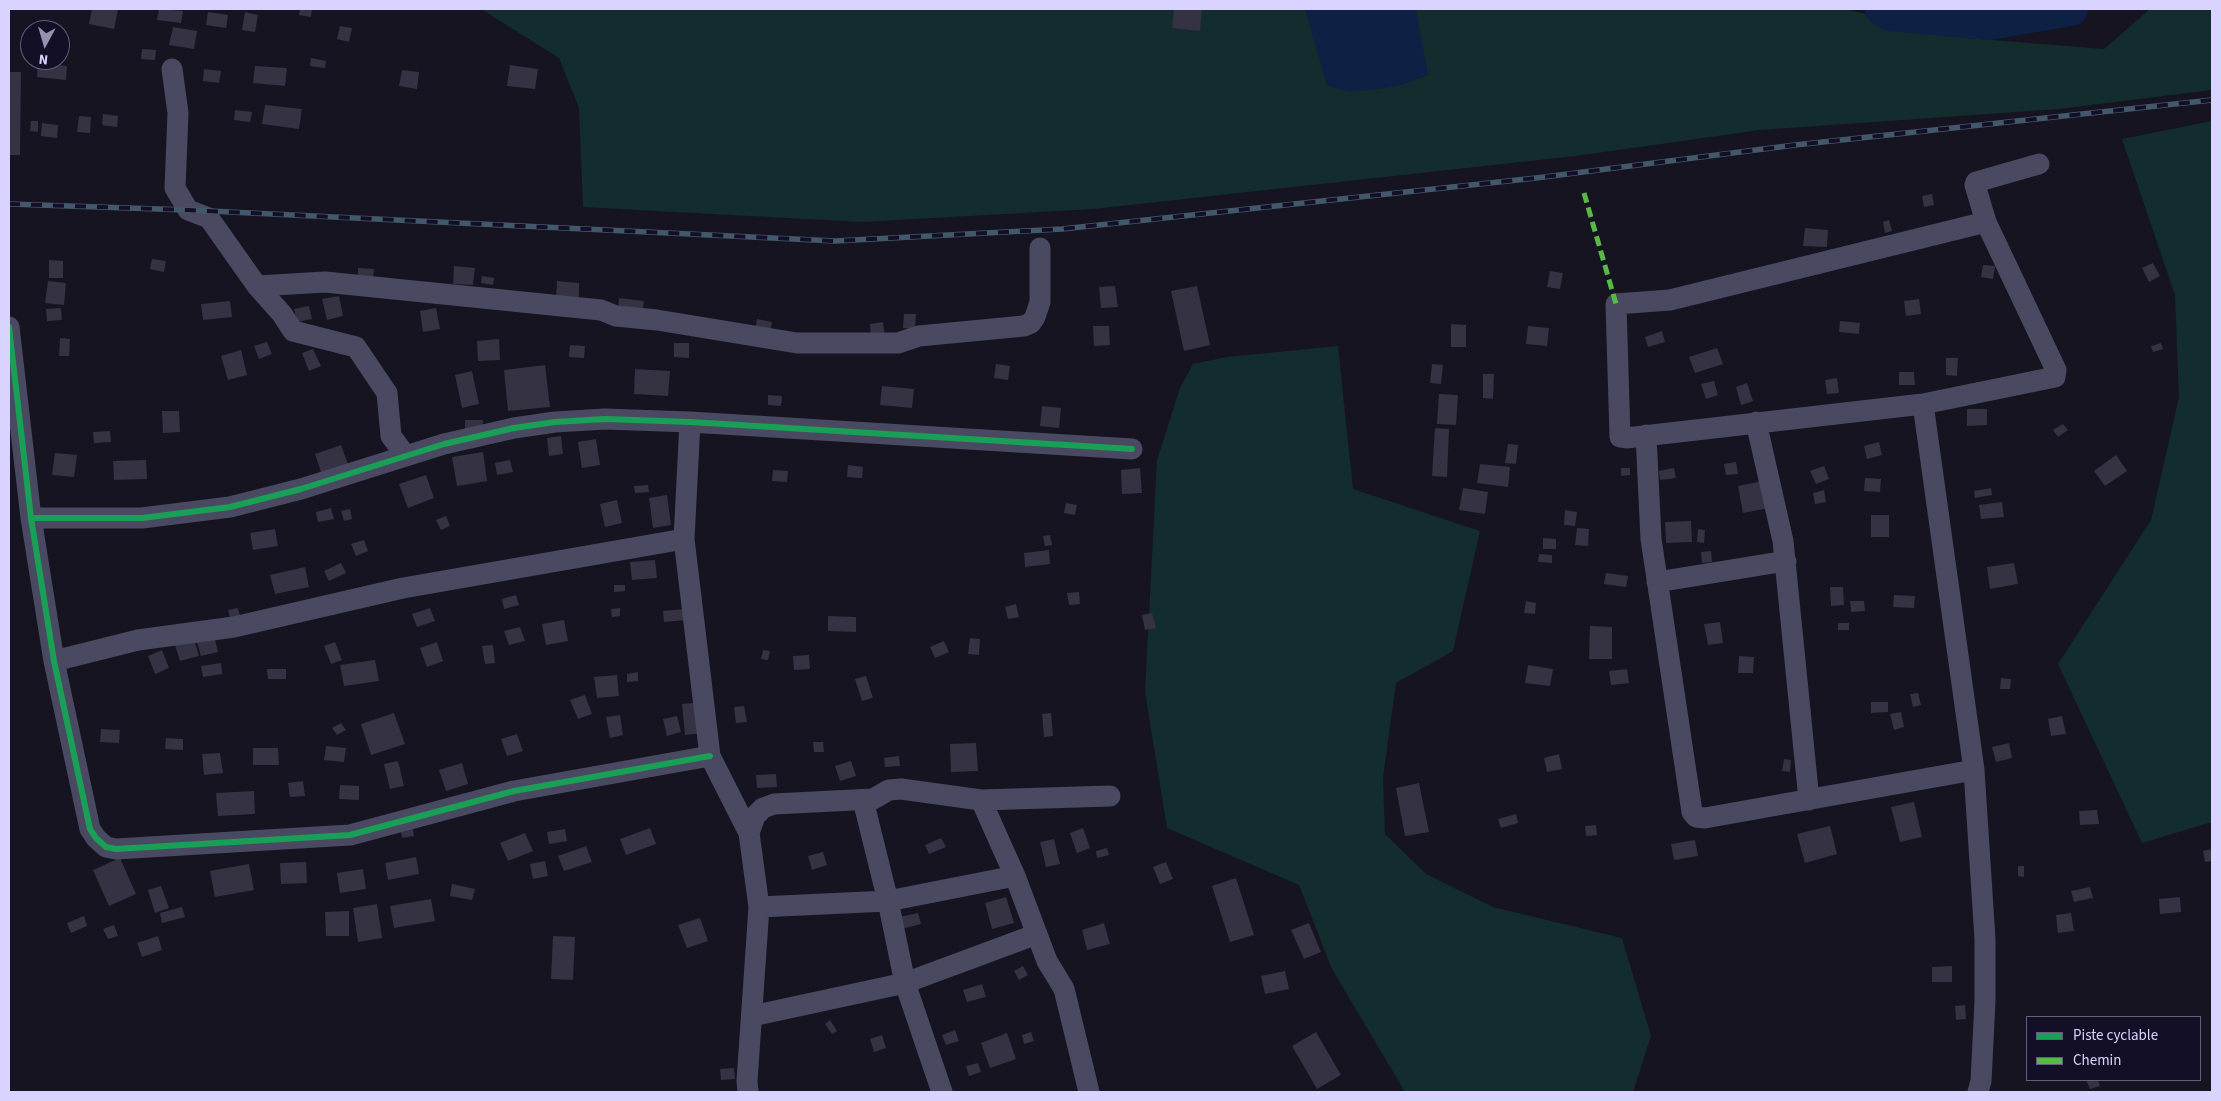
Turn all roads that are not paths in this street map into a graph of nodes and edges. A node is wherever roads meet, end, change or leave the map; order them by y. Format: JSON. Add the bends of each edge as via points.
{"nodes":[{"id":1,"x":172,"y":69,"type":"dead end"},
{"id":2,"x":2039,"y":164,"type":"dead end"},
{"id":3,"x":1986,"y":222,"type":"junction"},
{"id":4,"x":1040,"y":248,"type":"dead end"},
{"id":5,"x":257,"y":286,"type":"junction"},
{"id":6,"x":9,"y":327,"type":"edge"},
{"id":7,"x":1923,"y":404,"type":"junction"},
{"id":8,"x":690,"y":422,"type":"junction"},
{"id":9,"x":1756,"y":422,"type":"junction"},
{"id":10,"x":1646,"y":435,"type":"junction"},
{"id":11,"x":1132,"y":449,"type":"dead end"},
{"id":12,"x":406,"y":456,"type":"junction"},
{"id":13,"x":31,"y":518,"type":"junction"},
{"id":14,"x":684,"y":539,"type":"junction"},
{"id":15,"x":1786,"y":561,"type":"junction"},
{"id":16,"x":1656,"y":582,"type":"junction"},
{"id":17,"x":54,"y":661,"type":"junction"},
{"id":18,"x":710,"y":756,"type":"junction"},
{"id":19,"x":1974,"y":770,"type":"junction"},
{"id":20,"x":1110,"y":796,"type":"dead end"},
{"id":21,"x":863,"y":800,"type":"junction"},
{"id":22,"x":981,"y":800,"type":"junction"},
{"id":23,"x":1809,"y":800,"type":"junction"},
{"id":24,"x":749,"y":833,"type":"junction"},
{"id":25,"x":1015,"y":876,"type":"junction"},
{"id":26,"x":888,"y":901,"type":"junction"},
{"id":27,"x":759,"y":907,"type":"junction"},
{"id":28,"x":1037,"y":934,"type":"junction"},
{"id":29,"x":905,"y":982,"type":"junction"},
{"id":30,"x":752,"y":1016,"type":"junction"},
{"id":31,"x":748,"y":1092,"type":"edge"},
{"id":32,"x":942,"y":1092,"type":"edge"},
{"id":33,"x":1089,"y":1092,"type":"edge"},
{"id":34,"x":1978,"y":1092,"type":"edge"}],
"edges":[{"from":1,"to":5,"type":"street","via":[[178,113],[174,188],[188,210],[210,218]]},
{"from":2,"to":3,"type":"street","via":[[1976,182]]},
{"from":3,"to":7,"type":"street","via":[[2057,374]]},
{"from":3,"to":10,"type":"street","via":[[1670,300],[1616,304],[1618,432],[1620,437],[1626,438]]},
{"from":4,"to":5,"type":"street","via":[[1040,302],[1031,323],[919,336],[894,344],[798,343],[616,316],[601,310],[324,282]]},
{"from":5,"to":12,"type":"street","via":[[293,331],[356,347],[387,393],[392,436]]},
{"from":6,"to":13,"type":"street"},
{"from":7,"to":9,"type":"street"},
{"from":7,"to":19,"type":"street"},
{"from":8,"to":11,"type":"street"},
{"from":8,"to":12,"type":"street","via":[[605,419],[555,422],[514,428]]},
{"from":8,"to":14,"type":"street"},
{"from":9,"to":10,"type":"street"},
{"from":9,"to":15,"type":"street"},
{"from":10,"to":16,"type":"street"},
{"from":12,"to":13,"type":"street","via":[[230,507],[142,518]]},
{"from":13,"to":17,"type":"street"},
{"from":14,"to":17,"type":"street","via":[[403,588],[234,627],[138,640]]},
{"from":14,"to":18,"type":"street"},
{"from":15,"to":16,"type":"street"},
{"from":15,"to":23,"type":"street"},
{"from":16,"to":23,"type":"street","via":[[1692,812],[1696,817],[1705,818]]},
{"from":17,"to":18,"type":"street","via":[[90,828],[106,848],[350,835],[514,791]]},
{"from":18,"to":24,"type":"street"},
{"from":19,"to":23,"type":"street"},
{"from":19,"to":34,"type":"street","via":[[1985,939],[1985,1001]]},
{"from":20,"to":22,"type":"street"},
{"from":21,"to":22,"type":"street","via":[[901,789]]},
{"from":21,"to":24,"type":"street","via":[[774,804],[755,816]]},
{"from":21,"to":26,"type":"street"},
{"from":22,"to":25,"type":"street"},
{"from":24,"to":27,"type":"street"},
{"from":25,"to":26,"type":"street"},
{"from":25,"to":28,"type":"street"},
{"from":26,"to":27,"type":"street"},
{"from":26,"to":29,"type":"street"},
{"from":27,"to":30,"type":"street"},
{"from":28,"to":29,"type":"street"},
{"from":28,"to":33,"type":"street","via":[[1047,961],[1064,989]]},
{"from":29,"to":30,"type":"street"},
{"from":29,"to":32,"type":"street"},
{"from":30,"to":31,"type":"street"}]}
